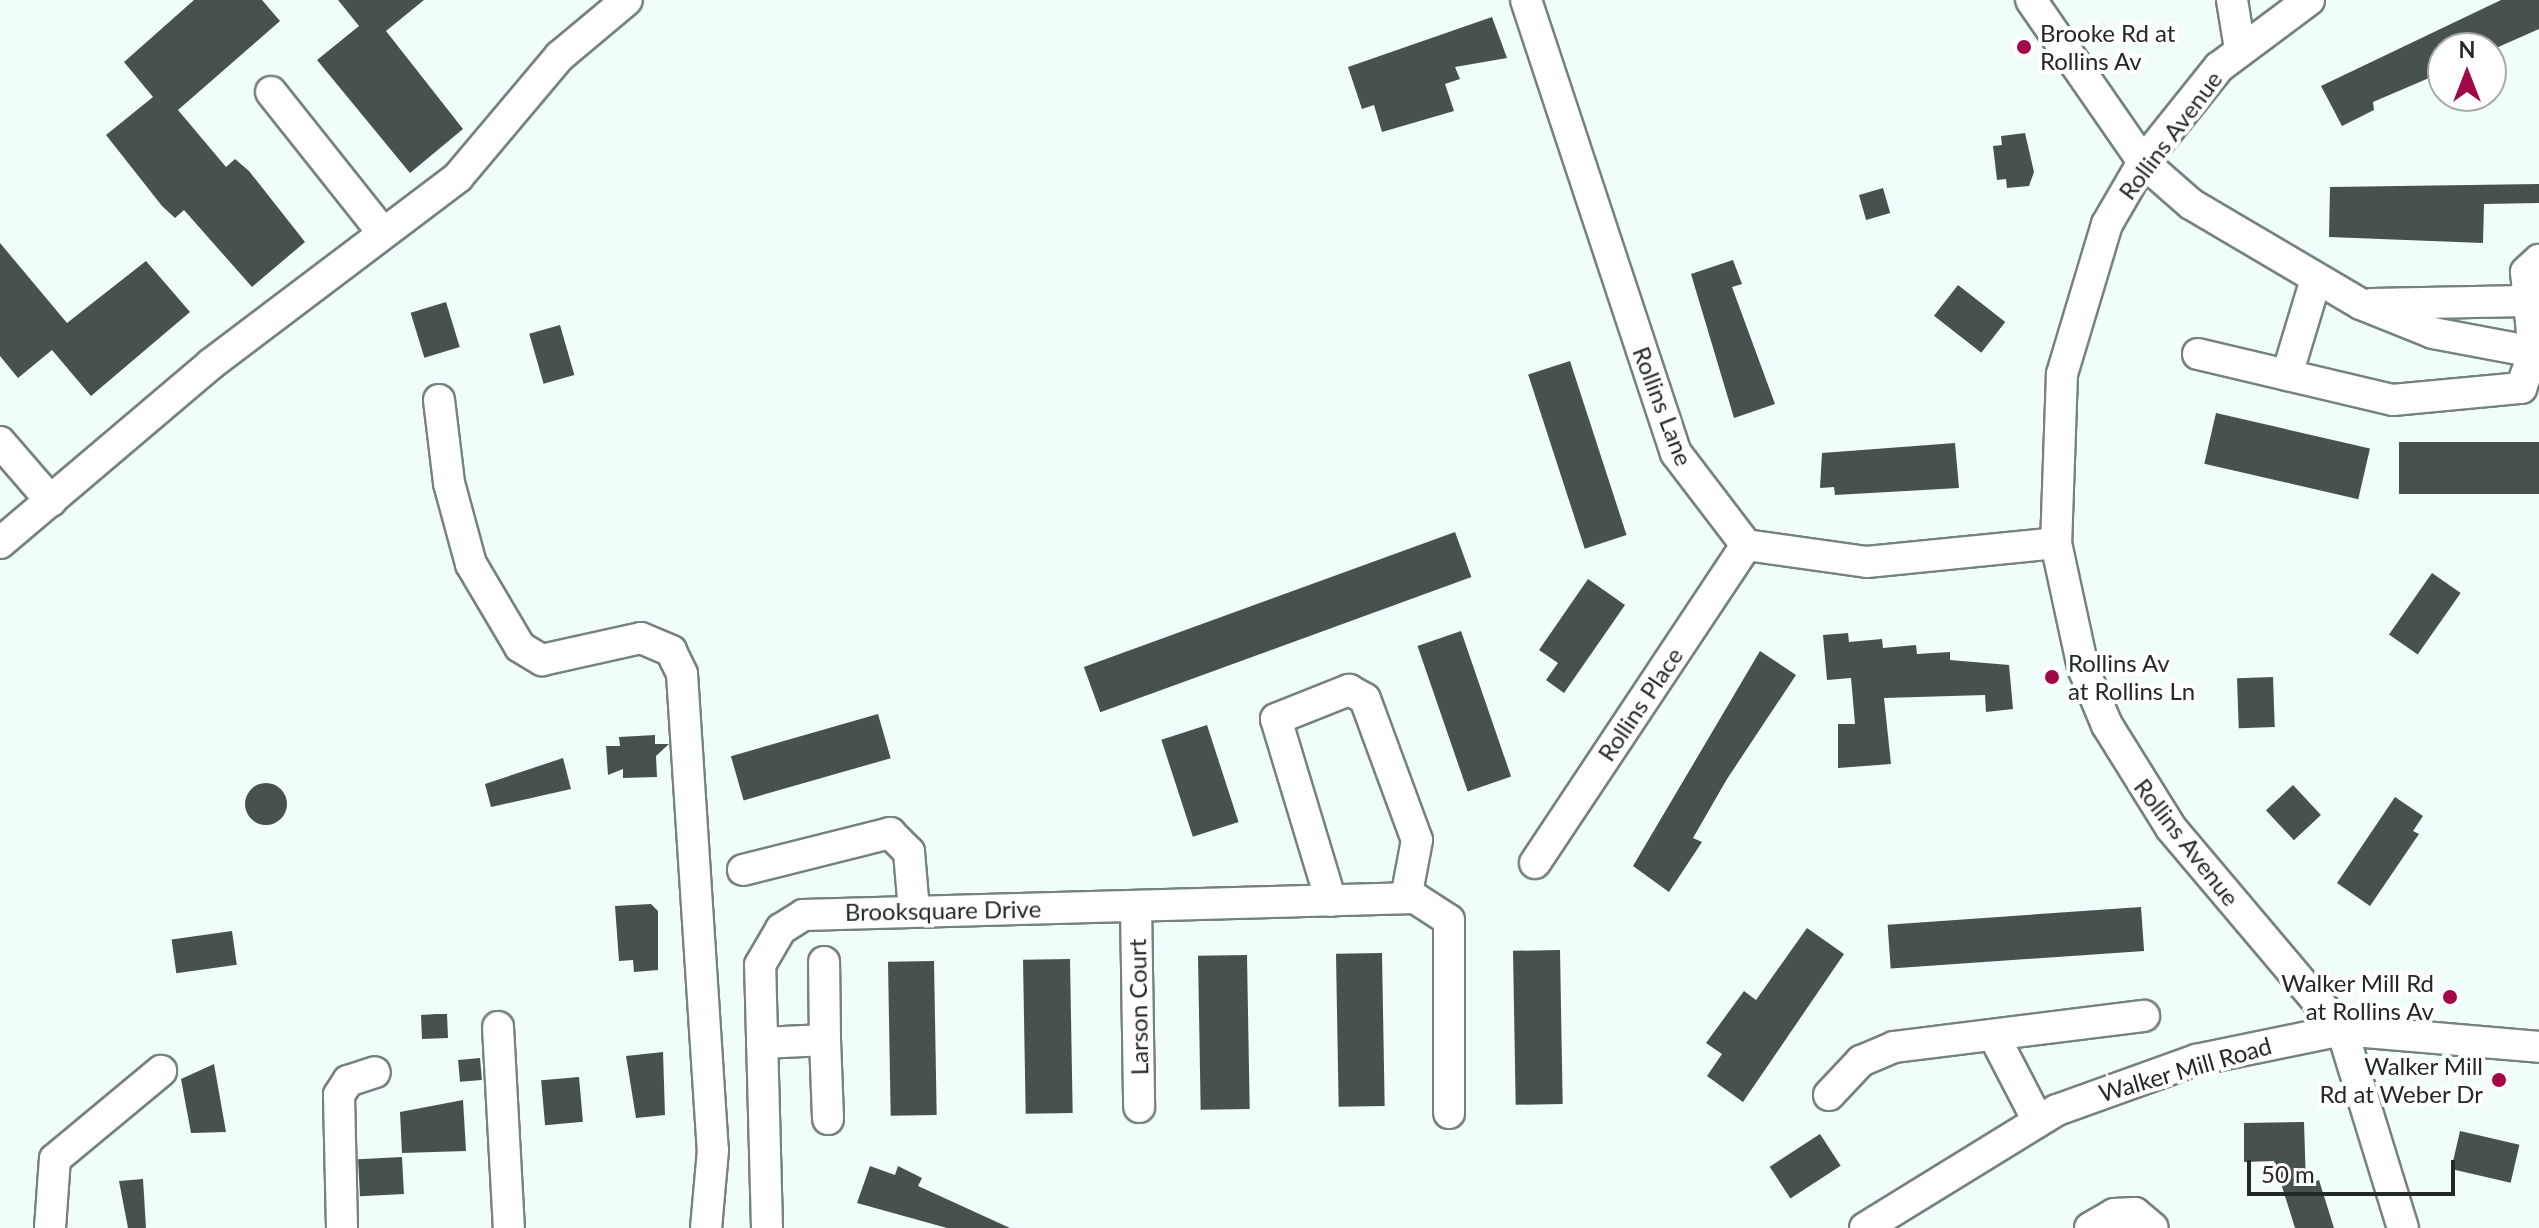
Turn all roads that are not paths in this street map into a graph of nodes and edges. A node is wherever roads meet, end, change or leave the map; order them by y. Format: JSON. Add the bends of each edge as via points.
{"nodes":[{"id":1,"x":627,"y":0,"type":"edge"},
{"id":2,"x":1526,"y":0,"type":"edge"},
{"id":3,"x":2031,"y":0,"type":"edge"},
{"id":4,"x":2232,"y":0,"type":"edge"},
{"id":5,"x":2309,"y":0,"type":"edge"},
{"id":6,"x":2240,"y":49,"type":"junction"},
{"id":7,"x":271,"y":92,"type":"dead end"},
{"id":8,"x":2143,"y":162,"type":"junction"},
{"id":9,"x":383,"y":233,"type":"junction"},
{"id":10,"x":2539,"y":260,"type":"edge"},
{"id":11,"x":2315,"y":282,"type":"junction"},
{"id":12,"x":2526,"y":301,"type":"junction"},
{"id":13,"x":2361,"y":304,"type":"junction"},
{"id":14,"x":2537,"y":353,"type":"edge"},
{"id":15,"x":2198,"y":354,"type":"dead end"},
{"id":16,"x":2287,"y":375,"type":"junction"},
{"id":17,"x":439,"y":400,"type":"dead end"},
{"id":18,"x":0,"y":442,"type":"edge"},
{"id":19,"x":51,"y":501,"type":"junction"},
{"id":20,"x":0,"y":543,"type":"edge"},
{"id":21,"x":2056,"y":543,"type":"junction"},
{"id":22,"x":1746,"y":545,"type":"junction"},
{"id":23,"x":1535,"y":863,"type":"dead end"},
{"id":24,"x":743,"y":870,"type":"dead end"},
{"id":25,"x":1410,"y":898,"type":"junction"},
{"id":26,"x":1331,"y":901,"type":"junction"},
{"id":27,"x":1136,"y":906,"type":"junction"},
{"id":28,"x":914,"y":910,"type":"junction"},
{"id":29,"x":824,"y":962,"type":"dead end"},
{"id":30,"x":2144,"y":1016,"type":"dead end"},
{"id":31,"x":498,"y":1027,"type":"dead end"},
{"id":32,"x":2342,"y":1030,"type":"junction"},
{"id":33,"x":1995,"y":1038,"type":"junction"},
{"id":34,"x":825,"y":1040,"type":"junction"},
{"id":35,"x":762,"y":1043,"type":"junction"},
{"id":36,"x":2539,"y":1047,"type":"edge"},
{"id":37,"x":161,"y":1071,"type":"dead end"},
{"id":38,"x":375,"y":1072,"type":"dead end"},
{"id":39,"x":1829,"y":1095,"type":"dead end"},
{"id":40,"x":1139,"y":1107,"type":"dead end"},
{"id":41,"x":1449,"y":1113,"type":"dead end"},
{"id":42,"x":828,"y":1119,"type":"dead end"},
{"id":43,"x":2038,"y":1121,"type":"junction"},
{"id":44,"x":50,"y":1228,"type":"edge"},
{"id":45,"x":342,"y":1228,"type":"edge"},
{"id":46,"x":509,"y":1228,"type":"edge"},
{"id":47,"x":706,"y":1228,"type":"edge"},
{"id":48,"x":767,"y":1228,"type":"edge"},
{"id":49,"x":1865,"y":1228,"type":"edge"},
{"id":50,"x":2090,"y":1228,"type":"edge"},
{"id":51,"x":2153,"y":1228,"type":"edge"},
{"id":52,"x":2403,"y":1228,"type":"edge"}],
"edges":[{"from":1,"to":9,"type":"street","via":[[560,56],[458,177]]},
{"from":2,"to":22,"type":"street","name":"Rollins Lane","via":[[1671,443]]},
{"from":3,"to":8,"type":"street"},
{"from":4,"to":6,"type":"street"},
{"from":5,"to":6,"type":"street","name":"Rollins Avenue"},
{"from":6,"to":8,"type":"street","name":"Rollins Avenue"},
{"from":7,"to":9,"type":"street"},
{"from":8,"to":11,"type":"street","via":[[2191,204]]},
{"from":8,"to":21,"type":"street","name":"Rollins Avenue","via":[[2107,224],[2070,337],[2055,424]]},
{"from":9,"to":19,"type":"street","via":[[211,364]]},
{"from":10,"to":12,"type":"street","via":[[2526,272]]},
{"from":11,"to":13,"type":"street"},
{"from":11,"to":16,"type":"street"},
{"from":12,"to":13,"type":"street"},
{"from":12,"to":14,"type":"street"},
{"from":13,"to":14,"type":"street","via":[[2433,333]]},
{"from":14,"to":16,"type":"street","via":[[2521,388],[2507,390],[2393,400]]},
{"from":15,"to":16,"type":"street"},
{"from":17,"to":47,"type":"street","via":[[449,483],[471,564],[520,647],[542,660],[641,638],[671,651],[682,674],[713,1150]]},
{"from":18,"to":19,"type":"street"},
{"from":19,"to":20,"type":"street"},
{"from":21,"to":22,"type":"street","via":[[1867,562]]},
{"from":21,"to":32,"type":"street","name":"Rollins Avenue","via":[[2083,668],[2134,773]]},
{"from":22,"to":23,"type":"street","name":"Rollins Place"},
{"from":24,"to":28,"type":"street","via":[[890,833],[909,852]]},
{"from":25,"to":26,"type":"street","name":"Brooksquare Drive"},
{"from":25,"to":26,"type":"street","via":[[1417,840],[1365,699],[1349,690],[1276,719]]},
{"from":25,"to":41,"type":"street","via":[[1449,920]]},
{"from":26,"to":27,"type":"street","name":"Brooksquare Drive"},
{"from":27,"to":28,"type":"street","name":"Brooksquare Drive"},
{"from":27,"to":40,"type":"street","name":"Larson Court"},
{"from":28,"to":35,"type":"street","name":"Brooksquare Drive","via":[[819,912],[781,929],[760,965]]},
{"from":29,"to":34,"type":"street"},
{"from":30,"to":33,"type":"street"},
{"from":31,"to":46,"type":"street"},
{"from":32,"to":36,"type":"street","name":"Walker Mill Road"},
{"from":32,"to":43,"type":"street","name":"Walker Mill Road","via":[[2137,1078]]},
{"from":32,"to":52,"type":"street"},
{"from":33,"to":39,"type":"street","via":[[1875,1053]]},
{"from":33,"to":43,"type":"street"},
{"from":34,"to":35,"type":"street"},
{"from":34,"to":42,"type":"street"},
{"from":35,"to":48,"type":"street","name":"Brooksquare Drive"},
{"from":37,"to":44,"type":"street","via":[[55,1159]]},
{"from":38,"to":45,"type":"street","via":[[348,1081],[339,1095]]},
{"from":43,"to":49,"type":"street","name":"Walker Mill Road"},
{"from":50,"to":51,"type":"street","via":[[2114,1214],[2135,1213]]}]}
